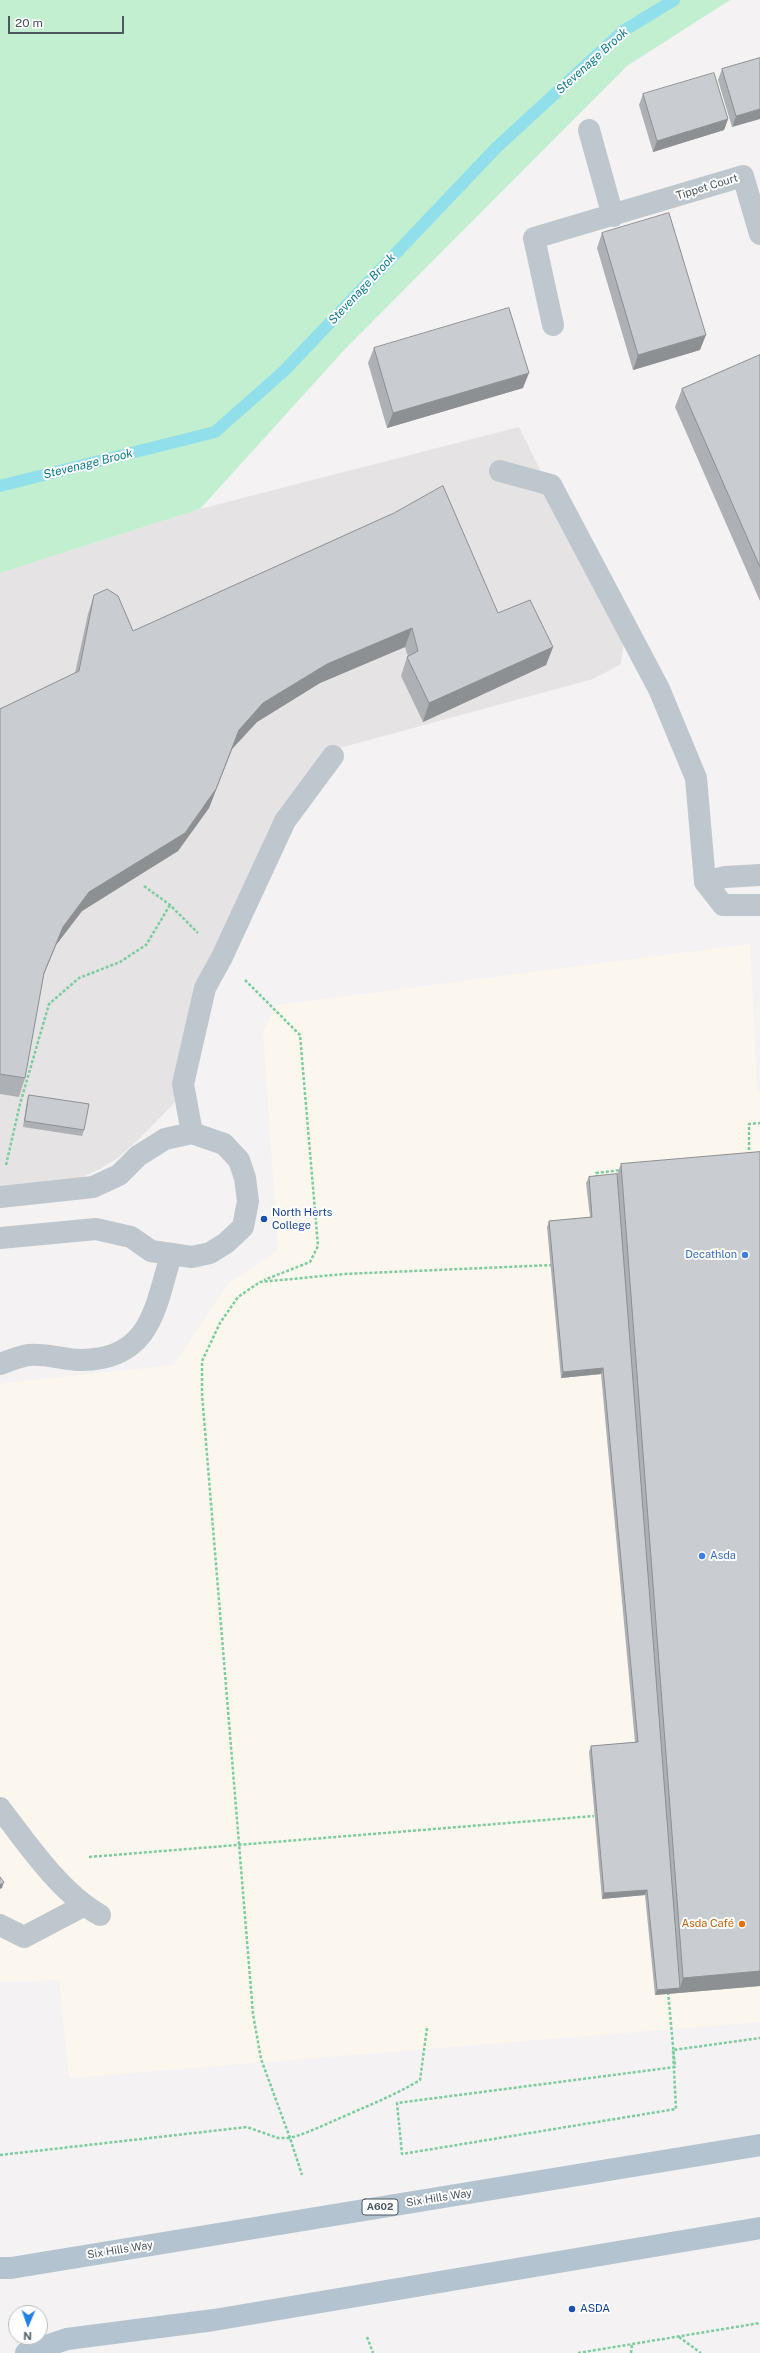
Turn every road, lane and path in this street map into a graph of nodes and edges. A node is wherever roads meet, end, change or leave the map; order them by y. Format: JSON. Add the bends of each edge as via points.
{"nodes":[{"id":1,"x":589,"y":130,"type":"dead end"},
{"id":2,"x":613,"y":216,"type":"junction"},
{"id":3,"x":760,"y":234,"type":"edge"},
{"id":4,"x":553,"y":325,"type":"dead end"},
{"id":5,"x":500,"y":471,"type":"dead end"},
{"id":6,"x":333,"y":756,"type":"dead end"},
{"id":7,"x":760,"y":875,"type":"edge"},
{"id":8,"x":705,"y":882,"type":"junction"},
{"id":9,"x":144,"y":886,"type":"edge"},
{"id":10,"x":170,"y":905,"type":"junction"},
{"id":11,"x":760,"y":905,"type":"edge"},
{"id":12,"x":222,"y":957,"type":"junction"},
{"id":13,"x":760,"y":1123,"type":"edge"},
{"id":14,"x":192,"y":1133,"type":"junction"},
{"id":15,"x":743,"y":1155,"type":"edge"},
{"id":16,"x":627,"y":1169,"type":"edge"},
{"id":17,"x":4,"y":1173,"type":"dead end"},
{"id":18,"x":597,"y":1180,"type":"edge"},
{"id":19,"x":0,"y":1197,"type":"edge"},
{"id":20,"x":0,"y":1238,"type":"edge"},
{"id":21,"x":171,"y":1256,"type":"junction"},
{"id":22,"x":559,"y":1264,"type":"edge"},
{"id":23,"x":260,"y":1282,"type":"junction"},
{"id":24,"x":0,"y":1364,"type":"edge"},
{"id":25,"x":0,"y":1808,"type":"edge"},
{"id":26,"x":594,"y":1816,"type":"dead end"},
{"id":27,"x":239,"y":1844,"type":"junction"},
{"id":28,"x":89,"y":1857,"type":"dead end"},
{"id":29,"x":0,"y":1925,"type":"edge"},
{"id":30,"x":668,"y":1986,"type":"edge"},
{"id":31,"x":427,"y":2028,"type":"dead end"},
{"id":32,"x":760,"y":2038,"type":"edge"},
{"id":33,"x":673,"y":2050,"type":"junction"},
{"id":34,"x":290,"y":2138,"type":"junction"},
{"id":35,"x":760,"y":2145,"type":"edge"},
{"id":36,"x":0,"y":2155,"type":"edge"},
{"id":37,"x":302,"y":2175,"type":"dead end"},
{"id":38,"x":760,"y":2228,"type":"edge"},
{"id":39,"x":0,"y":2268,"type":"edge"},
{"id":40,"x":760,"y":2323,"type":"edge"},
{"id":41,"x":678,"y":2337,"type":"junction"},
{"id":42,"x":367,"y":2338,"type":"dead end"},
{"id":43,"x":632,"y":2344,"type":"junction"},
{"id":44,"x":26,"y":2353,"type":"edge"},
{"id":45,"x":373,"y":2353,"type":"edge"},
{"id":46,"x":578,"y":2353,"type":"edge"},
{"id":47,"x":631,"y":2353,"type":"edge"},
{"id":48,"x":702,"y":2353,"type":"edge"}],
"edges":[{"from":1,"to":2,"type":"street"},
{"from":2,"to":3,"type":"street","name":"Tippet Court","via":[[742,176]]},
{"from":2,"to":4,"type":"street","name":"Tippet Court","via":[[534,238]]},
{"from":5,"to":8,"type":"street","via":[[551,485],[659,689],[696,778]]},
{"from":6,"to":12,"type":"street","via":[[285,821]]},
{"from":7,"to":8,"type":"street","via":[[725,877]]},
{"from":8,"to":11,"type":"street","via":[[723,905]]},
{"from":9,"to":10,"type":"path"},
{"from":10,"to":12,"type":"path"},
{"from":10,"to":17,"type":"path","via":[[146,945],[120,962],[79,978],[49,1004],[20,1104]]},
{"from":12,"to":14,"type":"street","via":[[205,988],[183,1084]]},
{"from":12,"to":23,"type":"path","via":[[300,1035],[318,1246],[310,1262]]},
{"from":13,"to":15,"type":"path","via":[[749,1124],[750,1155]]},
{"from":14,"to":19,"type":"street","via":[[166,1139],[138,1156],[119,1175],[93,1187]]},
{"from":14,"to":21,"type":"street","via":[[224,1144],[239,1160],[245,1178],[248,1201],[243,1227],[226,1242],[210,1253],[192,1258]]},
{"from":16,"to":18,"type":"path","via":[[596,1173]]},
{"from":20,"to":21,"type":"street","via":[[96,1229],[131,1237],[151,1251]]},
{"from":21,"to":24,"type":"street","via":[[154,1314],[145,1333],[128,1348],[104,1357],[81,1360],[30,1355]]},
{"from":22,"to":23,"type":"path","via":[[344,1274]]},
{"from":23,"to":27,"type":"path","via":[[238,1297],[220,1322],[202,1361],[202,1394]]},
{"from":25,"to":29,"type":"street","via":[[29,1847],[91,1911],[24,1937]]},
{"from":26,"to":27,"type":"path"},
{"from":27,"to":28,"type":"path"},
{"from":27,"to":34,"type":"path","via":[[253,2014],[261,2059]]},
{"from":30,"to":33,"type":"path"},
{"from":31,"to":34,"type":"path","via":[[420,2080],[392,2097],[314,2131]]},
{"from":32,"to":33,"type":"path"},
{"from":33,"to":33,"type":"path","via":[[675,2067],[667,2068],[643,2071],[604,2076],[397,2103],[402,2154],[676,2109],[675,2079],[674,2072],[674,2064]]},
{"from":34,"to":36,"type":"path","via":[[278,2138],[248,2127]]},
{"from":34,"to":37,"type":"path"},
{"from":35,"to":39,"type":"main road","name":"Six Hills Way","number":"A602"},
{"from":38,"to":44,"type":"main road","via":[[214,2320],[67,2339]]},
{"from":40,"to":41,"type":"path"},
{"from":41,"to":43,"type":"path"},
{"from":41,"to":48,"type":"path"},
{"from":42,"to":45,"type":"path"},
{"from":43,"to":46,"type":"path"},
{"from":43,"to":47,"type":"path"}]}
